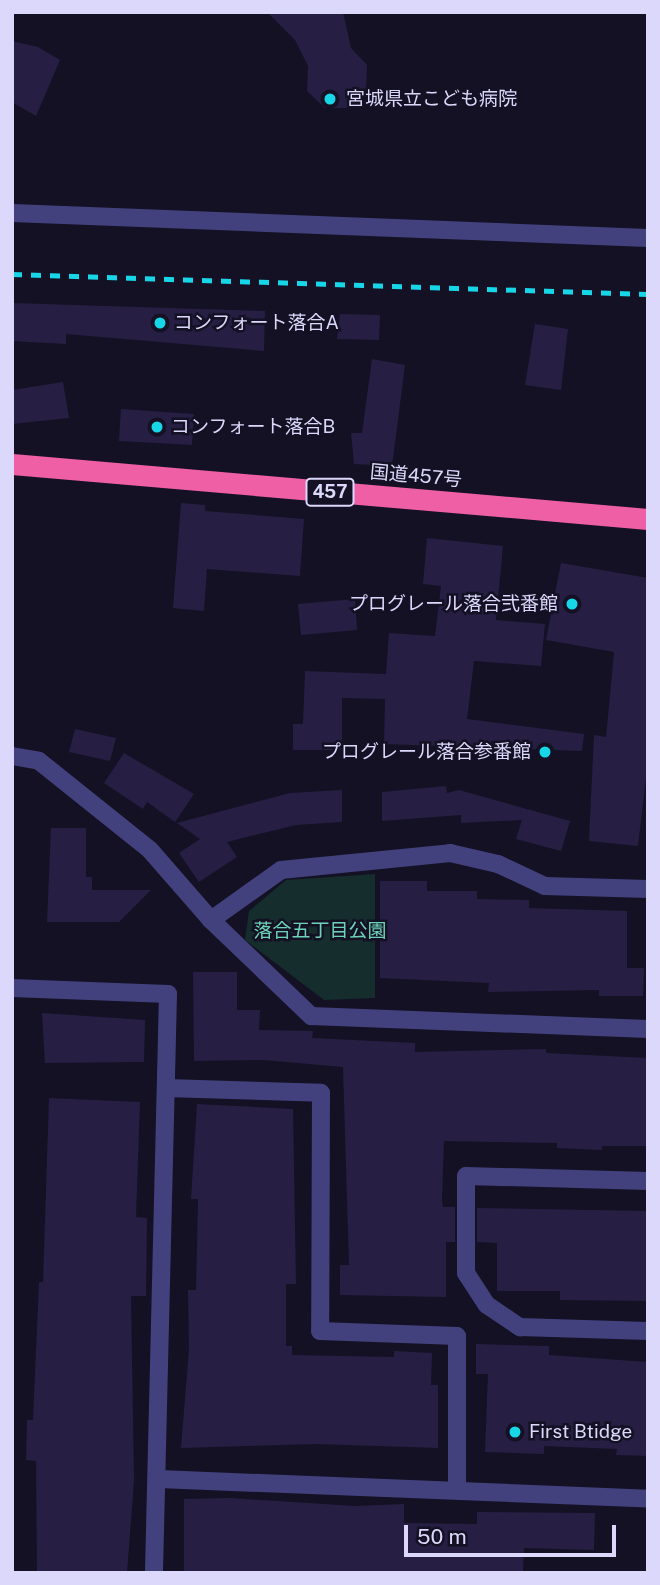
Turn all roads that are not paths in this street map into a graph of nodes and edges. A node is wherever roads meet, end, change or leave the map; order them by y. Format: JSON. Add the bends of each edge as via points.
{"nodes":[{"id":1,"x":12,"y":213,"type":"edge"},
{"id":2,"x":648,"y":238,"type":"edge"},
{"id":3,"x":12,"y":464,"type":"edge"},
{"id":4,"x":648,"y":519,"type":"edge"},
{"id":5,"x":12,"y":756,"type":"edge"},
{"id":6,"x":648,"y":889,"type":"edge"},
{"id":7,"x":211,"y":920,"type":"junction"},
{"id":8,"x":12,"y":988,"type":"edge"},
{"id":9,"x":648,"y":1029,"type":"edge"},
{"id":10,"x":166,"y":1088,"type":"junction"},
{"id":11,"x":648,"y":1181,"type":"edge"},
{"id":12,"x":648,"y":1331,"type":"edge"},
{"id":13,"x":159,"y":1479,"type":"junction"},
{"id":14,"x":457,"y":1490,"type":"junction"},
{"id":15,"x":648,"y":1499,"type":"edge"},
{"id":16,"x":154,"y":1573,"type":"edge"}],
"edges":[{"from":1,"to":2,"type":"street"},
{"from":3,"to":4,"type":"highway","name":"国道457号","number":"457"},
{"from":5,"to":7,"type":"street","via":[[39,761],[150,850]]},
{"from":6,"to":7,"type":"street","via":[[545,886],[498,864],[450,853],[282,870]]},
{"from":7,"to":9,"type":"street","via":[[311,1016]]},
{"from":8,"to":10,"type":"street","via":[[168,994]]},
{"from":10,"to":13,"type":"street"},
{"from":10,"to":14,"type":"street","via":[[321,1093],[320,1331],[457,1336]]},
{"from":11,"to":12,"type":"street","via":[[466,1176],[466,1273],[487,1305],[520,1327]]},
{"from":13,"to":14,"type":"street"},
{"from":13,"to":16,"type":"street"},
{"from":14,"to":15,"type":"street"}]}
